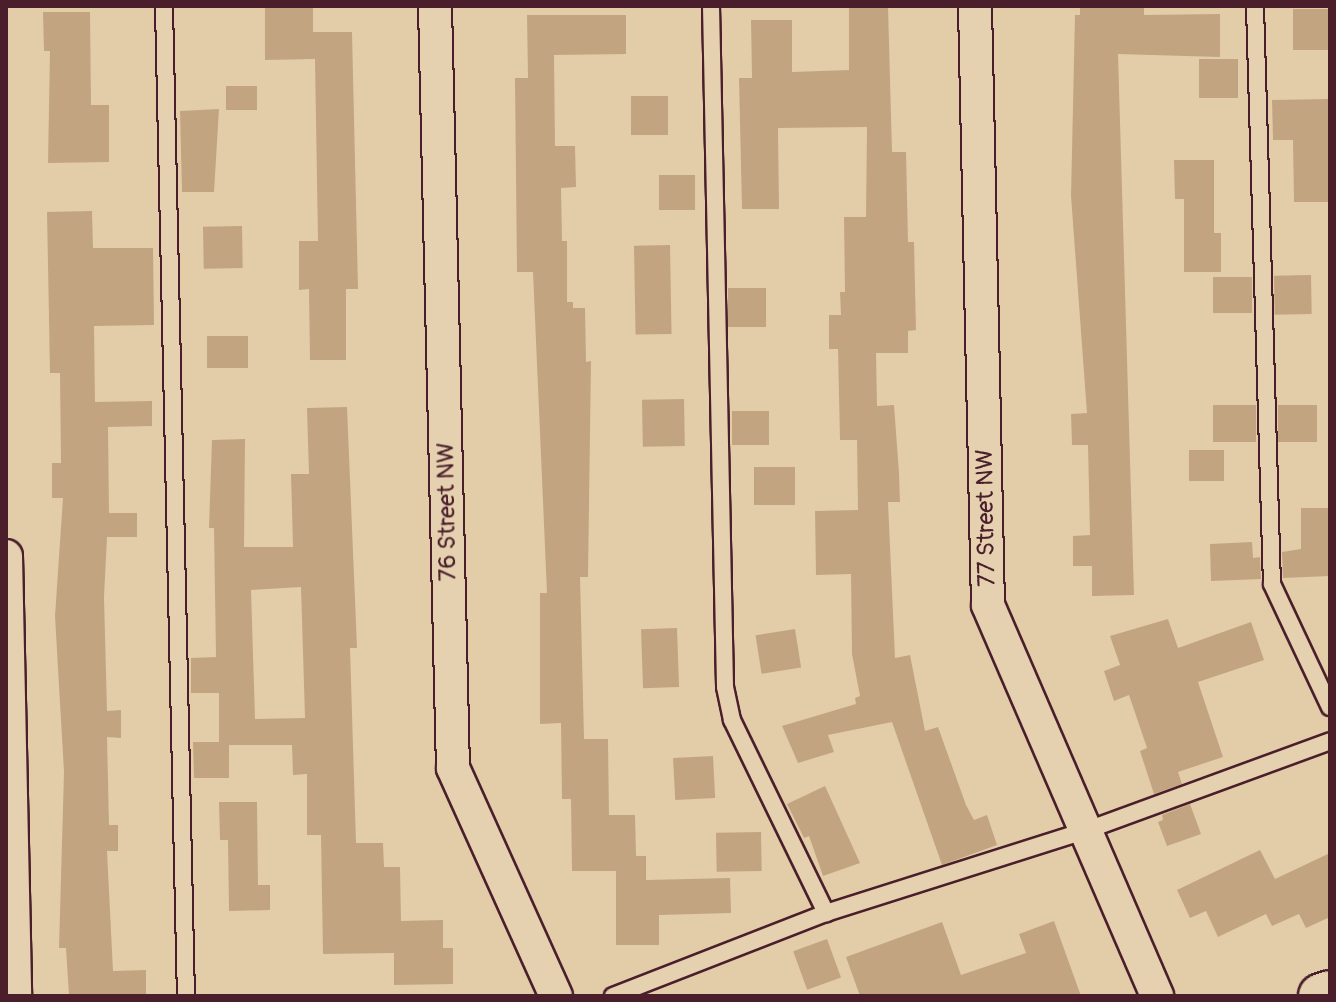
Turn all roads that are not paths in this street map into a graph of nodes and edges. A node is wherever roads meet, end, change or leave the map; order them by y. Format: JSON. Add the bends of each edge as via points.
{"nodes":[{"id":1,"x":164,"y":6,"type":"edge"},
{"id":2,"x":435,"y":6,"type":"edge"},
{"id":3,"x":711,"y":6,"type":"edge"},
{"id":4,"x":975,"y":6,"type":"edge"},
{"id":5,"x":1255,"y":6,"type":"edge"},
{"id":6,"x":6,"y":556,"type":"edge"},
{"id":7,"x":1330,"y":707,"type":"edge"},
{"id":8,"x":1330,"y":741,"type":"edge"},
{"id":9,"x":1082,"y":832,"type":"junction"},
{"id":10,"x":826,"y":913,"type":"junction"},
{"id":11,"x":1330,"y":993,"type":"edge"},
{"id":12,"x":15,"y":996,"type":"edge"},
{"id":13,"x":186,"y":996,"type":"edge"},
{"id":14,"x":556,"y":996,"type":"edge"},
{"id":15,"x":613,"y":996,"type":"edge"},
{"id":16,"x":1157,"y":996,"type":"edge"},
{"id":17,"x":1321,"y":996,"type":"edge"}],
"edges":[{"from":1,"to":13,"type":"lane"},
{"from":2,"to":14,"type":"street","name":"76 Street NW","via":[[453,768]]},
{"from":3,"to":10,"type":"lane","via":[[725,687],[732,720]]},
{"from":4,"to":9,"type":"street","name":"77 Street NW","via":[[988,605]]},
{"from":5,"to":7,"type":"lane","via":[[1272,584]]},
{"from":6,"to":12,"type":"street"},
{"from":8,"to":9,"type":"lane"},
{"from":9,"to":10,"type":"lane"},
{"from":9,"to":16,"type":"street","name":"77 Street NW"},
{"from":10,"to":15,"type":"lane"},
{"from":11,"to":17,"type":"street"}]}
